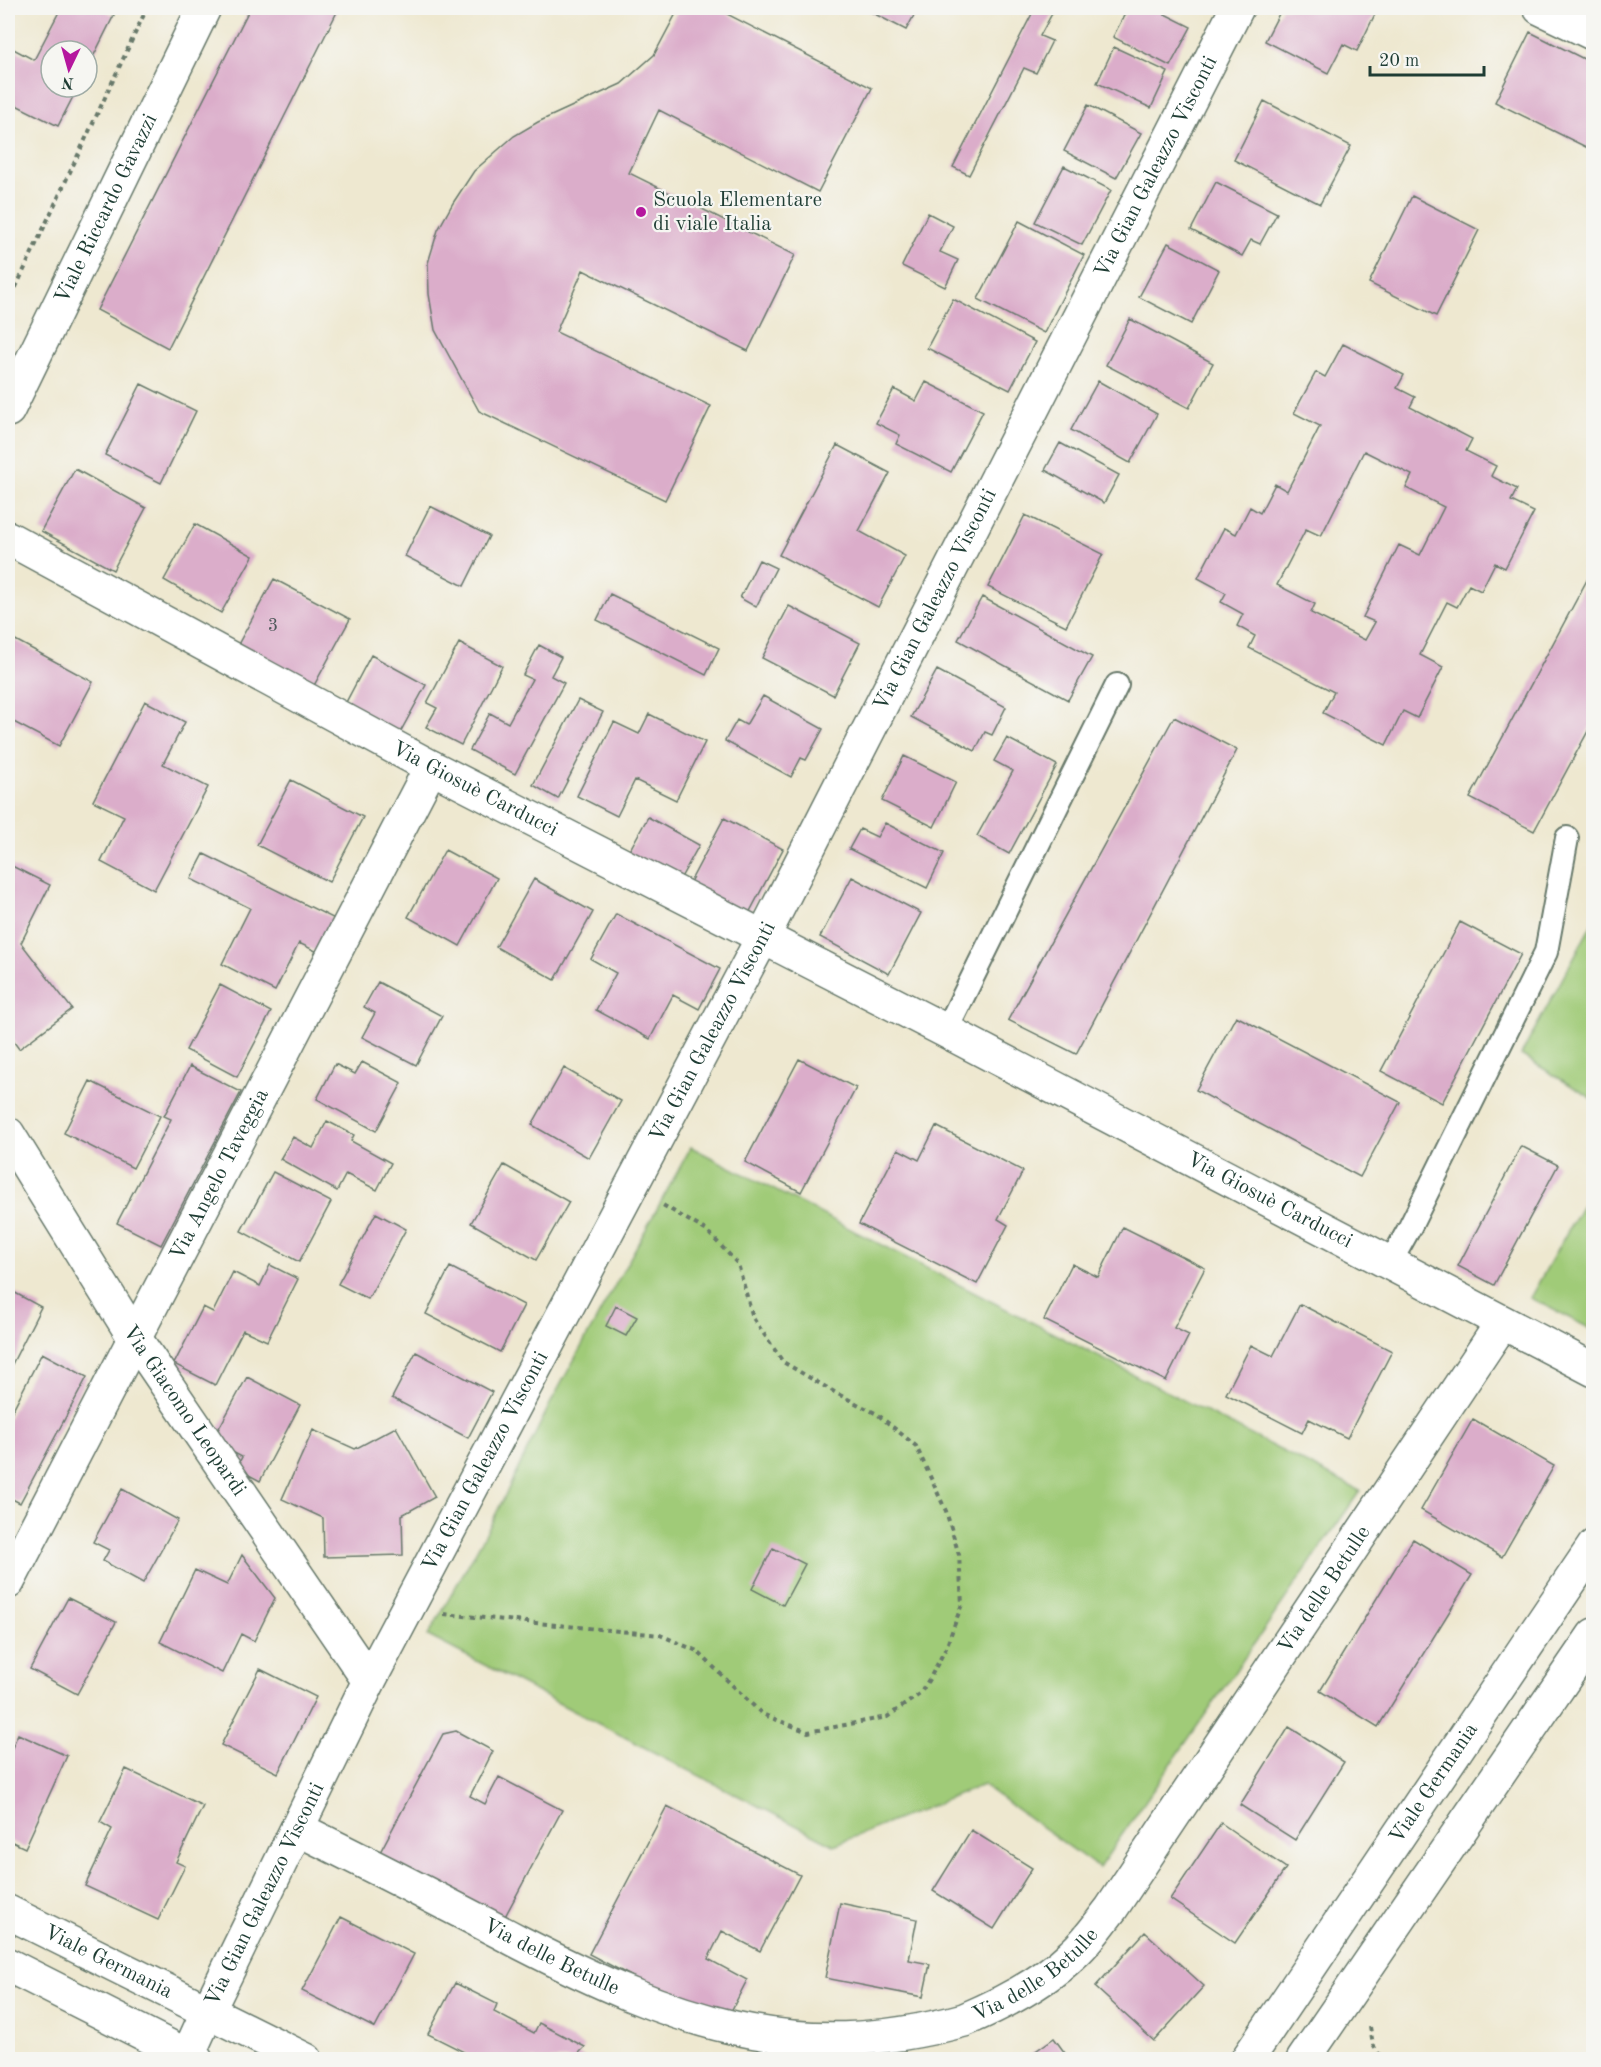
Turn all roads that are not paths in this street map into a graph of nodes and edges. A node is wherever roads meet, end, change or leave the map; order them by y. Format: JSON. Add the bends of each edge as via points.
{"nodes":[{"id":1,"x":204,"y":8,"type":"edge"},
{"id":2,"x":1237,"y":8,"type":"edge"},
{"id":3,"x":1540,"y":8,"type":"edge"},
{"id":4,"x":1593,"y":34,"type":"edge"},
{"id":5,"x":8,"y":410,"type":"edge"},
{"id":6,"x":8,"y":538,"type":"edge"},
{"id":7,"x":1117,"y":685,"type":"dead end"},
{"id":8,"x":431,"y":767,"type":"junction"},
{"id":9,"x":1567,"y":838,"type":"dead end"},
{"id":10,"x":763,"y":937,"type":"junction"},
{"id":11,"x":946,"y":1031,"type":"junction"},
{"id":12,"x":10,"y":1149,"type":"edge"},
{"id":13,"x":1390,"y":1263,"type":"junction"},
{"id":14,"x":1502,"y":1323,"type":"junction"},
{"id":15,"x":134,"y":1337,"type":"junction"},
{"id":16,"x":1593,"y":1370,"type":"edge"},
{"id":17,"x":1593,"y":1546,"type":"edge"},
{"id":18,"x":8,"y":1582,"type":"edge"},
{"id":19,"x":1593,"y":1635,"type":"edge"},
{"id":20,"x":369,"y":1681,"type":"junction"},
{"id":21,"x":298,"y":1829,"type":"junction"},
{"id":22,"x":8,"y":1912,"type":"edge"},
{"id":23,"x":8,"y":1965,"type":"edge"},
{"id":24,"x":207,"y":2011,"type":"junction"},
{"id":25,"x":1276,"y":2019,"type":"junction"},
{"id":26,"x":1316,"y":2055,"type":"edge"},
{"id":27,"x":192,"y":2057,"type":"edge"},
{"id":28,"x":306,"y":2060,"type":"edge"},
{"id":29,"x":1247,"y":2060,"type":"edge"}],
"edges":[{"from":1,"to":5,"type":"street","name":"Viale Riccardo Gavazzi"},
{"from":2,"to":10,"type":"street","name":"Via Gian Galeazzo Visconti"},
{"from":3,"to":4,"type":"street"},
{"from":6,"to":8,"type":"street","name":"Via Giosuè Carducci"},
{"from":7,"to":11,"type":"lane"},
{"from":8,"to":10,"type":"street","name":"Via Giosuè Carducci"},
{"from":8,"to":15,"type":"street","name":"Via Angelo Taveggia"},
{"from":9,"to":13,"type":"lane","via":[[1546,952]]},
{"from":10,"to":11,"type":"street","name":"Via Giosuè Carducci"},
{"from":10,"to":20,"type":"street","name":"Via Gian Galeazzo Visconti"},
{"from":11,"to":13,"type":"street","name":"Via Giosuè Carducci"},
{"from":12,"to":15,"type":"street","name":"Via Giacomo Leopardi"},
{"from":13,"to":14,"type":"street","name":"Via Giosuè Carducci"},
{"from":14,"to":16,"type":"street","name":"Via Giosuè Carducci"},
{"from":14,"to":21,"type":"street","name":"Via delle Betulle","via":[[1111,1909],[1082,1946],[1051,1972],[1028,1988],[955,2024],[894,2043],[844,2050],[780,2046],[712,2031],[634,2001]]},
{"from":15,"to":18,"type":"street","name":"Via Angelo Taveggia"},
{"from":15,"to":20,"type":"street","name":"Via Giacomo Leopardi"},
{"from":17,"to":25,"type":"street","name":"Viale Germania"},
{"from":19,"to":26,"type":"street"},
{"from":20,"to":21,"type":"street","name":"Via Gian Galeazzo Visconti"},
{"from":21,"to":24,"type":"street","name":"Via Gian Galeazzo Visconti"},
{"from":22,"to":24,"type":"street","name":"Viale Germania"},
{"from":23,"to":27,"type":"street"},
{"from":24,"to":27,"type":"street","name":"Via Gian Galeazzo Visconti"},
{"from":24,"to":28,"type":"street","name":"Viale Germania"},
{"from":25,"to":26,"type":"street"},
{"from":25,"to":29,"type":"street","name":"Viale Germania"}]}
